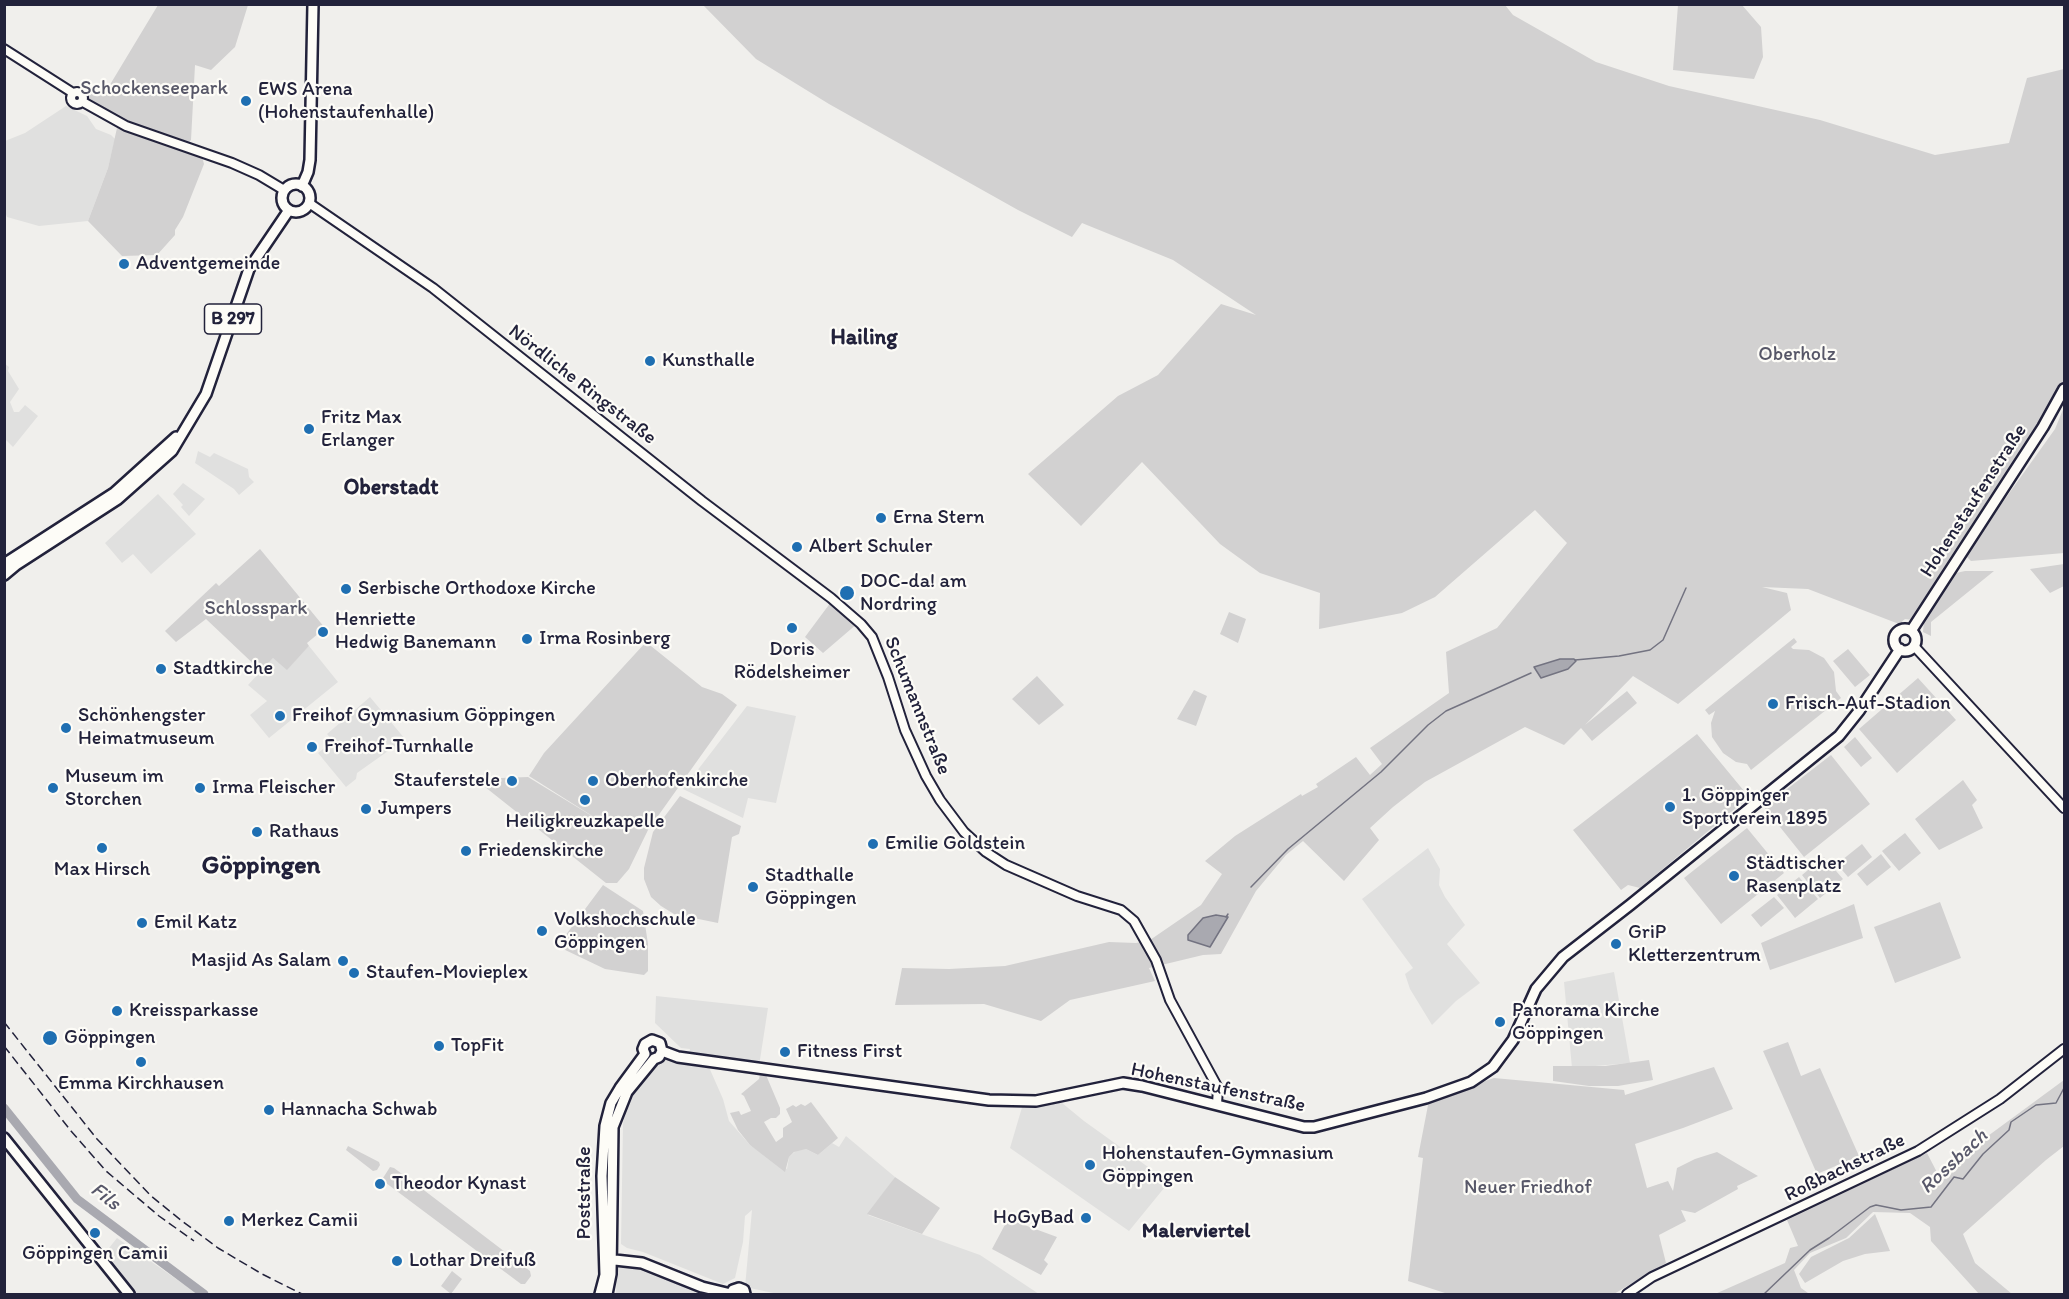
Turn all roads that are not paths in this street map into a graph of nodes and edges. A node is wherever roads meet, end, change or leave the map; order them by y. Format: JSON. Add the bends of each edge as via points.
{"nodes":[{"id":1,"x":313,"y":4,"type":"edge"},
{"id":2,"x":4,"y":49,"type":"edge"},
{"id":3,"x":302,"y":186,"type":"junction"},
{"id":4,"x":284,"y":190,"type":"junction"},
{"id":5,"x":309,"y":203,"type":"junction"},
{"id":6,"x":289,"y":210,"type":"junction"},
{"id":7,"x":2064,"y":389,"type":"edge"},
{"id":8,"x":183,"y":431,"type":"junction"},
{"id":9,"x":4,"y":564,"type":"edge"},
{"id":10,"x":5,"y":575,"type":"edge"},
{"id":11,"x":831,"y":598,"type":"joint"},
{"id":12,"x":1911,"y":631,"type":"junction"},
{"id":13,"x":1914,"y":646,"type":"junction"},
{"id":14,"x":1899,"y":649,"type":"junction"},
{"id":15,"x":2064,"y":808,"type":"edge"},
{"id":16,"x":2064,"y":1049,"type":"edge"},
{"id":17,"x":662,"y":1052,"type":"junction"},
{"id":18,"x":649,"y":1057,"type":"junction"},
{"id":19,"x":1217,"y":1104,"type":"junction"},
{"id":20,"x":4,"y":1138,"type":"edge"},
{"id":21,"x":608,"y":1259,"type":"junction"},
{"id":22,"x":129,"y":1294,"type":"edge"},
{"id":23,"x":600,"y":1294,"type":"edge"},
{"id":24,"x":607,"y":1294,"type":"edge"},
{"id":25,"x":731,"y":1294,"type":"edge"},
{"id":26,"x":745,"y":1294,"type":"edge"},
{"id":27,"x":1627,"y":1294,"type":"edge"}],
"edges":[{"from":1,"to":3,"type":"main road","via":[[310,160]]},
{"from":2,"to":4,"type":"street","via":[[73,93],[74,104],[83,102],[126,126],[232,163]]},
{"from":3,"to":4,"type":"main road","via":[[294,184]]},
{"from":3,"to":5,"type":"main road","via":[[308,191]]},
{"from":4,"to":6,"type":"main road","via":[[283,203]]},
{"from":5,"to":6,"type":"main road","via":[[298,212]]},
{"from":5,"to":11,"type":"street","name":"Nördliche Ringstraße","via":[[433,288]]},
{"from":6,"to":8,"type":"main road","number":"B 297","via":[[249,269],[206,394]]},
{"from":7,"to":12,"type":"main road","name":"Hohenstaufenstraße"},
{"from":8,"to":9,"type":"main road","number":"B 297","via":[[114,493]]},
{"from":8,"to":10,"type":"main road","number":"B 297","via":[[172,451],[118,499]]},
{"from":11,"to":19,"type":"street","name":"Schumannstraße","via":[[872,638],[922,766],[940,800],[964,832],[1006,865],[1121,910],[1134,921],[1156,960],[1170,1000],[1218,1088]]},
{"from":12,"to":13,"type":"main road"},
{"from":12,"to":14,"type":"main road","via":[[1896,634]]},
{"from":13,"to":14,"type":"main road"},
{"from":13,"to":15,"type":"street"},
{"from":14,"to":19,"type":"main road","name":"Hohenstaufenstraße","via":[[1839,736],[1563,957],[1536,989],[1513,1040],[1493,1067],[1471,1082],[1314,1127]]},
{"from":16,"to":27,"type":"street","name":"Roßbachstraße","via":[[2000,1100],[1918,1151],[1652,1277]]},
{"from":17,"to":18,"type":"main road","via":[[659,1057]]},
{"from":17,"to":18,"type":"main road","via":[[660,1043],[652,1040],[643,1049]]},
{"from":17,"to":19,"type":"main road","name":"Hohenstaufenstraße","via":[[989,1100],[1036,1101],[1123,1083]]},
{"from":18,"to":21,"type":"main road","name":"Poststraße","via":[[611,1103],[602,1176]]},
{"from":20,"to":22,"type":"main road"},
{"from":21,"to":23,"type":"main road"},
{"from":21,"to":24,"type":"main road"},
{"from":21,"to":25,"type":"main road","via":[[642,1263]]},
{"from":25,"to":26,"type":"main road","via":[[739,1288]]}]}
